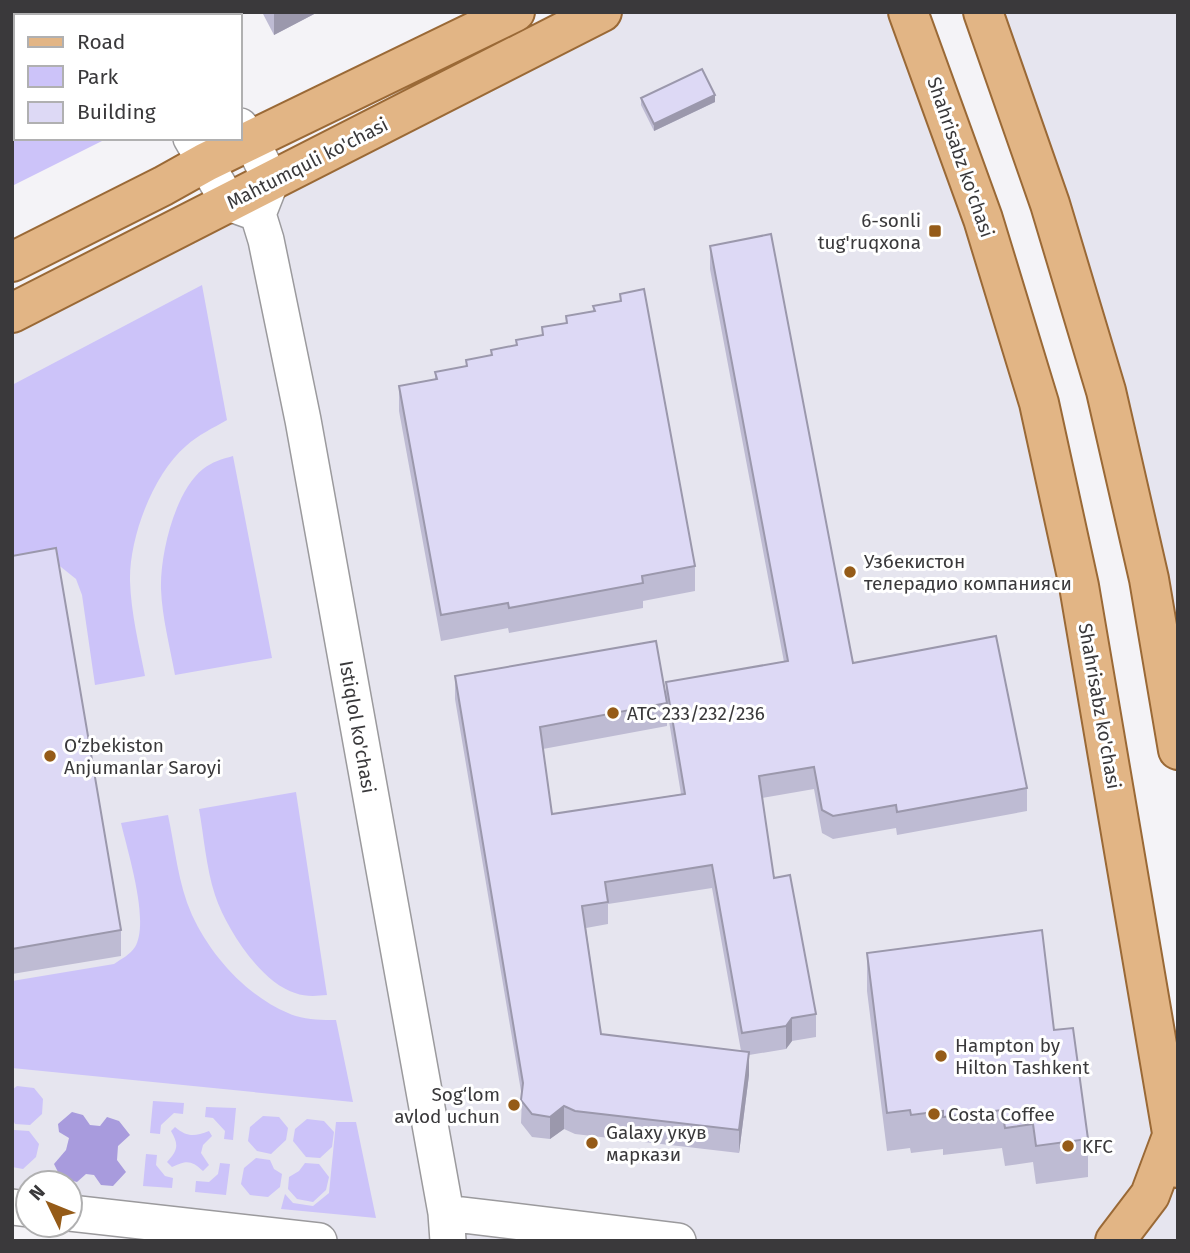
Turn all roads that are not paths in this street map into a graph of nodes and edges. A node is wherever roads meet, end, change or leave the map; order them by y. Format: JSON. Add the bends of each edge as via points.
{"nodes":[{"id":1,"x":515,"y":12,"type":"edge"},
{"id":2,"x":602,"y":12,"type":"edge"},
{"id":3,"x":908,"y":12,"type":"edge"},
{"id":4,"x":983,"y":12,"type":"edge"},
{"id":5,"x":246,"y":133,"type":"edge"},
{"id":6,"x":227,"y":140,"type":"edge"},
{"id":7,"x":199,"y":150,"type":"edge"},
{"id":8,"x":253,"y":199,"type":"junction"},
{"id":9,"x":12,"y":262,"type":"edge"},
{"id":10,"x":12,"y":313,"type":"edge"},
{"id":11,"x":1178,"y":750,"type":"edge"},
{"id":12,"x":1175,"y":1152,"type":"edge"},
{"id":13,"x":84,"y":1215,"type":"edge"},
{"id":14,"x":447,"y":1227,"type":"edge"},
{"id":15,"x":319,"y":1241,"type":"edge"},
{"id":16,"x":678,"y":1241,"type":"edge"},
{"id":17,"x":1115,"y":1241,"type":"edge"}],
"edges":[{"from":1,"to":5,"type":"main road"},
{"from":2,"to":8,"type":"main road","name":"Mahtumquli ko'chasi"},
{"from":3,"to":12,"type":"main road","name":"Shahrisabz ko'chasi","via":[[983,219],[1039,403],[1079,586]]},
{"from":4,"to":11,"type":"main road","via":[[1050,204],[1106,391],[1149,579]]},
{"from":5,"to":8,"type":"street"},
{"from":6,"to":7,"type":"main road"},
{"from":7,"to":8,"type":"street"},
{"from":7,"to":9,"type":"main road","via":[[163,186]]},
{"from":8,"to":10,"type":"main road","name":"Mahtumquli ko'chasi"},
{"from":8,"to":14,"type":"street","name":"Istiqlol ko'chasi","via":[[266,240],[303,420]]},
{"from":12,"to":17,"type":"main road"},
{"from":13,"to":15,"type":"street"},
{"from":14,"to":16,"type":"street"}]}
